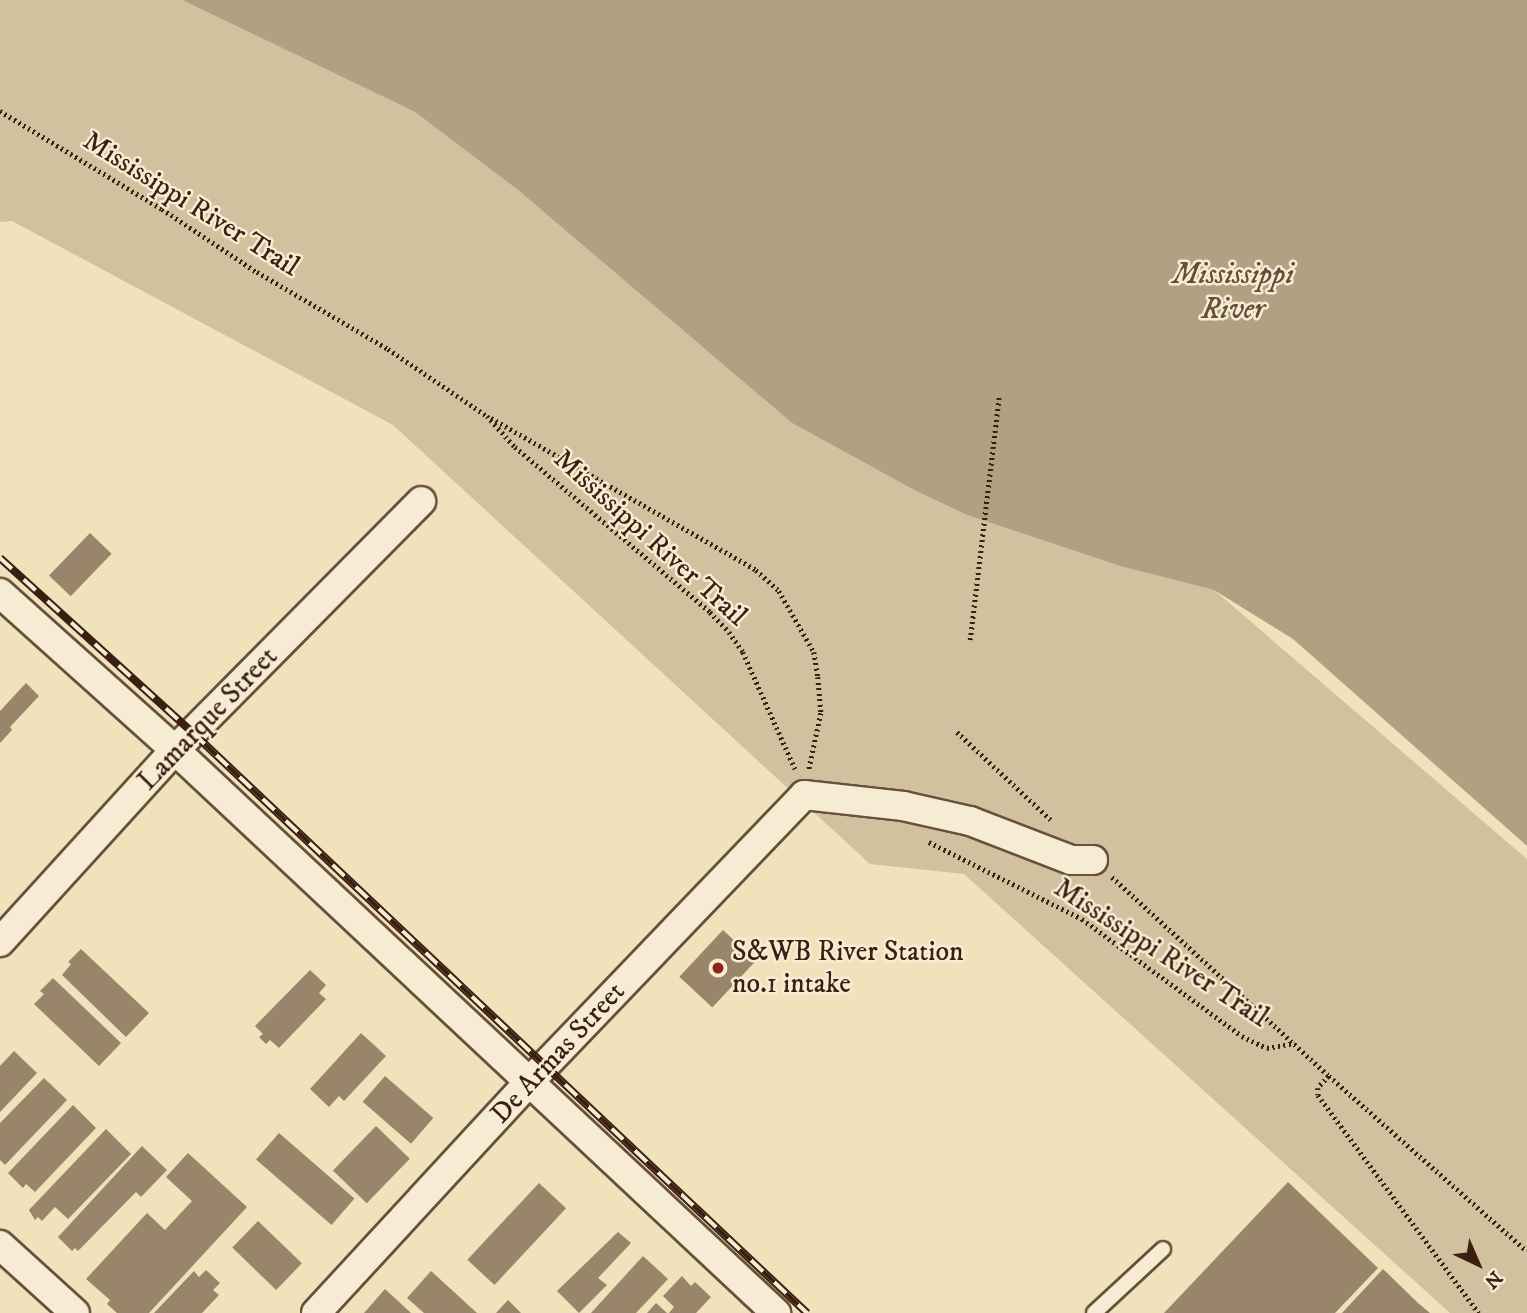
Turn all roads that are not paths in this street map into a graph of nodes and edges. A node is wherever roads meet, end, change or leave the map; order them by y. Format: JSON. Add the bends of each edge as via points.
{"nodes":[{"id":1,"x":421,"y":501,"type":"dead end"},
{"id":2,"x":0,"y":593,"type":"edge"},
{"id":3,"x":175,"y":751,"type":"junction"},
{"id":4,"x":1093,"y":860,"type":"road end"},
{"id":5,"x":0,"y":942,"type":"edge"},
{"id":6,"x":531,"y":1080,"type":"junction"},
{"id":7,"x":0,"y":1245,"type":"edge"},
{"id":8,"x":1163,"y":1249,"type":"dead end"},
{"id":9,"x":75,"y":1313,"type":"edge"},
{"id":10,"x":316,"y":1313,"type":"edge"},
{"id":11,"x":776,"y":1313,"type":"edge"},
{"id":12,"x":1094,"y":1313,"type":"edge"}],
"edges":[{"from":1,"to":3,"type":"street","name":"Lamarque Street"},
{"from":2,"to":3,"type":"street"},
{"from":3,"to":5,"type":"street","name":"Lamarque Street"},
{"from":3,"to":6,"type":"street"},
{"from":4,"to":6,"type":"street","name":"De Armas Street","via":[[1071,860],[970,821],[903,806],[804,795]]},
{"from":6,"to":10,"type":"street","name":"De Armas Street"},
{"from":6,"to":11,"type":"street"},
{"from":7,"to":9,"type":"street"},
{"from":8,"to":12,"type":"lane"}]}
